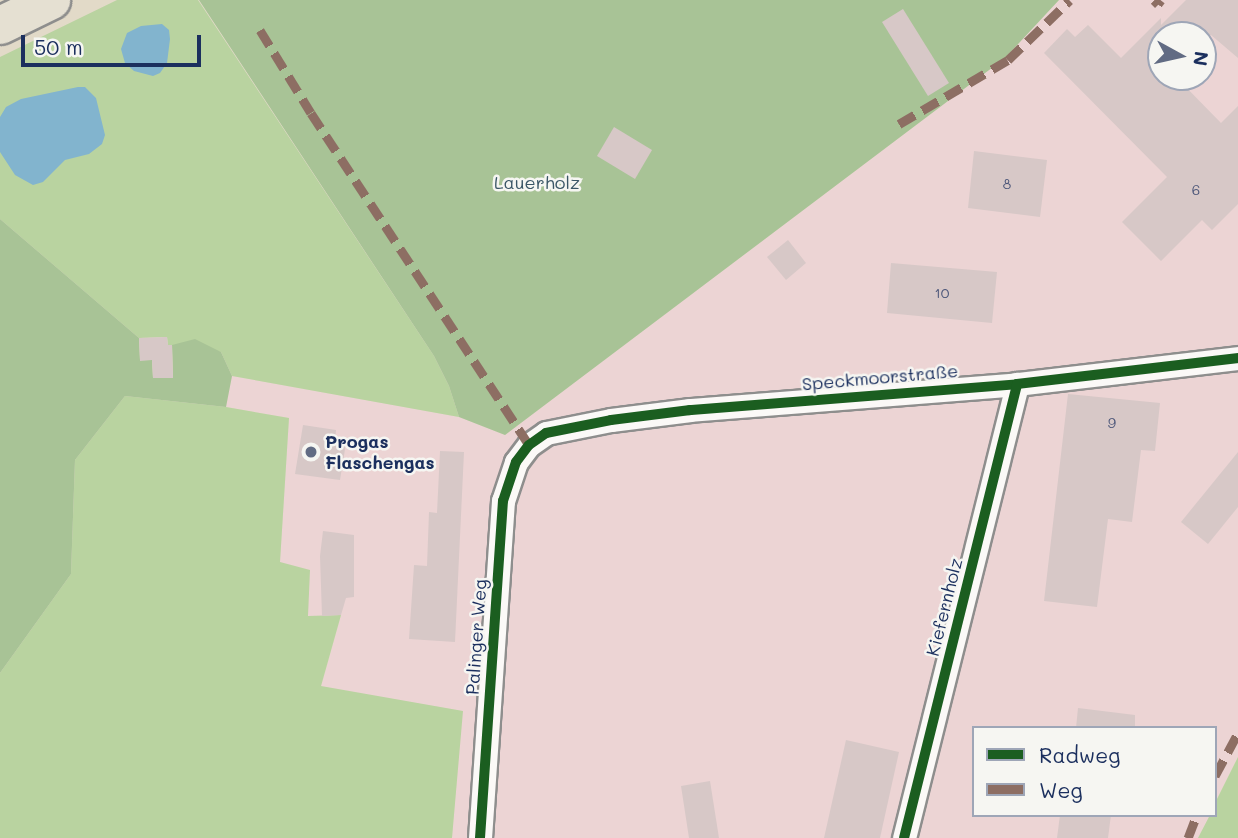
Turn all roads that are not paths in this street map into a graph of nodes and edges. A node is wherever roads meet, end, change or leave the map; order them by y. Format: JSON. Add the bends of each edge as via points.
{"nodes":[{"id":1,"x":51,"y":0,"type":"edge"},
{"id":2,"x":0,"y":25,"type":"edge"},
{"id":3,"x":1238,"y":358,"type":"edge"},
{"id":4,"x":1017,"y":384,"type":"junction"},
{"id":5,"x":529,"y":444,"type":"joint"},
{"id":6,"x":480,"y":838,"type":"edge"},
{"id":7,"x":904,"y":838,"type":"edge"}],
"edges":[{"from":1,"to":2,"type":"main road"},
{"from":3,"to":4,"type":"street","name":"Speckmoorstraße"},
{"from":4,"to":5,"type":"street","name":"Speckmoorstraße","via":[[690,410],[546,433]]},
{"from":4,"to":7,"type":"street","name":"Kiefernholz"},
{"from":5,"to":6,"type":"street","name":"Palinger Weg","via":[[516,463],[503,501]]}]}
